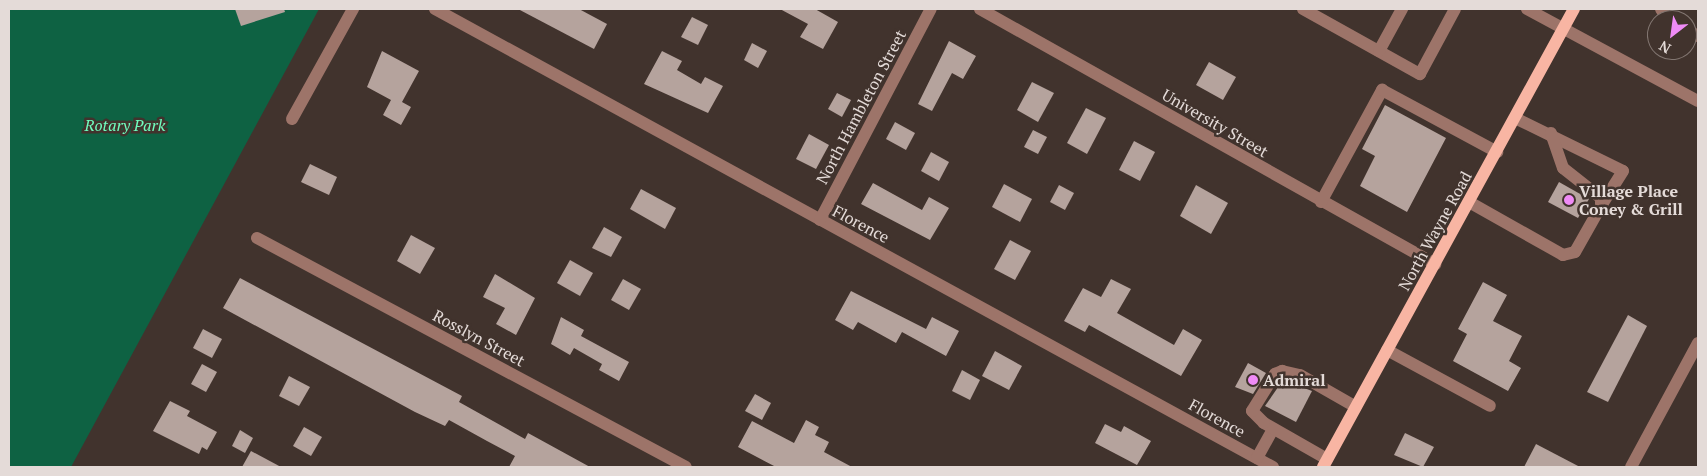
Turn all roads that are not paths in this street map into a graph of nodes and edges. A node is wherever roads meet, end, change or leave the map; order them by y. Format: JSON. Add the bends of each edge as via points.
{"nodes":[{"id":1,"x":353,"y":9,"type":"edge"},
{"id":2,"x":435,"y":9,"type":"edge"},
{"id":3,"x":931,"y":9,"type":"edge"},
{"id":4,"x":980,"y":9,"type":"edge"},
{"id":5,"x":1303,"y":9,"type":"edge"},
{"id":6,"x":1402,"y":9,"type":"edge"},
{"id":7,"x":1456,"y":9,"type":"edge"},
{"id":8,"x":1528,"y":9,"type":"edge"},
{"id":9,"x":1574,"y":9,"type":"edge"},
{"id":10,"x":1563,"y":29,"type":"junction"},
{"id":11,"x":1379,"y":51,"type":"junction"},
{"id":12,"x":1698,"y":101,"type":"edge"},
{"id":13,"x":292,"y":118,"type":"dead end"},
{"id":14,"x":1515,"y":118,"type":"junction"},
{"id":15,"x":1551,"y":133,"type":"junction"},
{"id":16,"x":1497,"y":152,"type":"junction"},
{"id":17,"x":1321,"y":202,"type":"junction"},
{"id":18,"x":1469,"y":202,"type":"junction"},
{"id":19,"x":1601,"y":206,"type":"junction"},
{"id":20,"x":820,"y":220,"type":"junction"},
{"id":21,"x":257,"y":238,"type":"dead end"},
{"id":22,"x":1435,"y":264,"type":"junction"},
{"id":23,"x":1698,"y":343,"type":"edge"},
{"id":24,"x":1388,"y":350,"type":"junction"},
{"id":25,"x":1490,"y":406,"type":"dead end"},
{"id":26,"x":1356,"y":407,"type":"junction"},
{"id":27,"x":1273,"y":428,"type":"junction"},
{"id":28,"x":1257,"y":458,"type":"junction"},
{"id":29,"x":1325,"y":463,"type":"edge"},
{"id":30,"x":686,"y":467,"type":"edge"},
{"id":31,"x":1273,"y":467,"type":"edge"},
{"id":32,"x":1631,"y":467,"type":"edge"}],
"edges":[{"from":1,"to":13,"type":"street"},
{"from":2,"to":20,"type":"street","name":"Florence"},
{"from":3,"to":20,"type":"street","name":"North Hambleton Street"},
{"from":4,"to":17,"type":"street","name":"University Street"},
{"from":5,"to":11,"type":"street"},
{"from":6,"to":11,"type":"street"},
{"from":7,"to":11,"type":"street","via":[[1420,74]]},
{"from":8,"to":10,"type":"street"},
{"from":9,"to":10,"type":"main road","name":"North Wayne Road"},
{"from":10,"to":12,"type":"street"},
{"from":10,"to":14,"type":"main road","name":"North Wayne Road"},
{"from":14,"to":15,"type":"street"},
{"from":14,"to":16,"type":"main road","name":"North Wayne Road"},
{"from":15,"to":19,"type":"street","via":[[1563,168],[1596,190]]},
{"from":15,"to":19,"type":"street","via":[[1624,171]]},
{"from":16,"to":17,"type":"street","via":[[1382,90]]},
{"from":16,"to":18,"type":"main road","name":"North Wayne Road"},
{"from":17,"to":22,"type":"street","name":"University Street"},
{"from":18,"to":19,"type":"street","via":[[1567,255],[1575,252]]},
{"from":18,"to":22,"type":"main road","name":"North Wayne Road"},
{"from":20,"to":28,"type":"street","name":"Florence"},
{"from":21,"to":30,"type":"street","name":"Rosslyn Street"},
{"from":22,"to":24,"type":"main road","name":"North Wayne Road"},
{"from":23,"to":32,"type":"street"},
{"from":24,"to":25,"type":"street"},
{"from":24,"to":26,"type":"main road","name":"North Wayne Road"},
{"from":26,"to":27,"type":"street","via":[[1300,375],[1282,371],[1275,374],[1252,411]]},
{"from":26,"to":29,"type":"main road","name":"North Wayne Road"},
{"from":27,"to":28,"type":"street"},
{"from":27,"to":29,"type":"street"},
{"from":28,"to":31,"type":"street","name":"Florence"}]}
